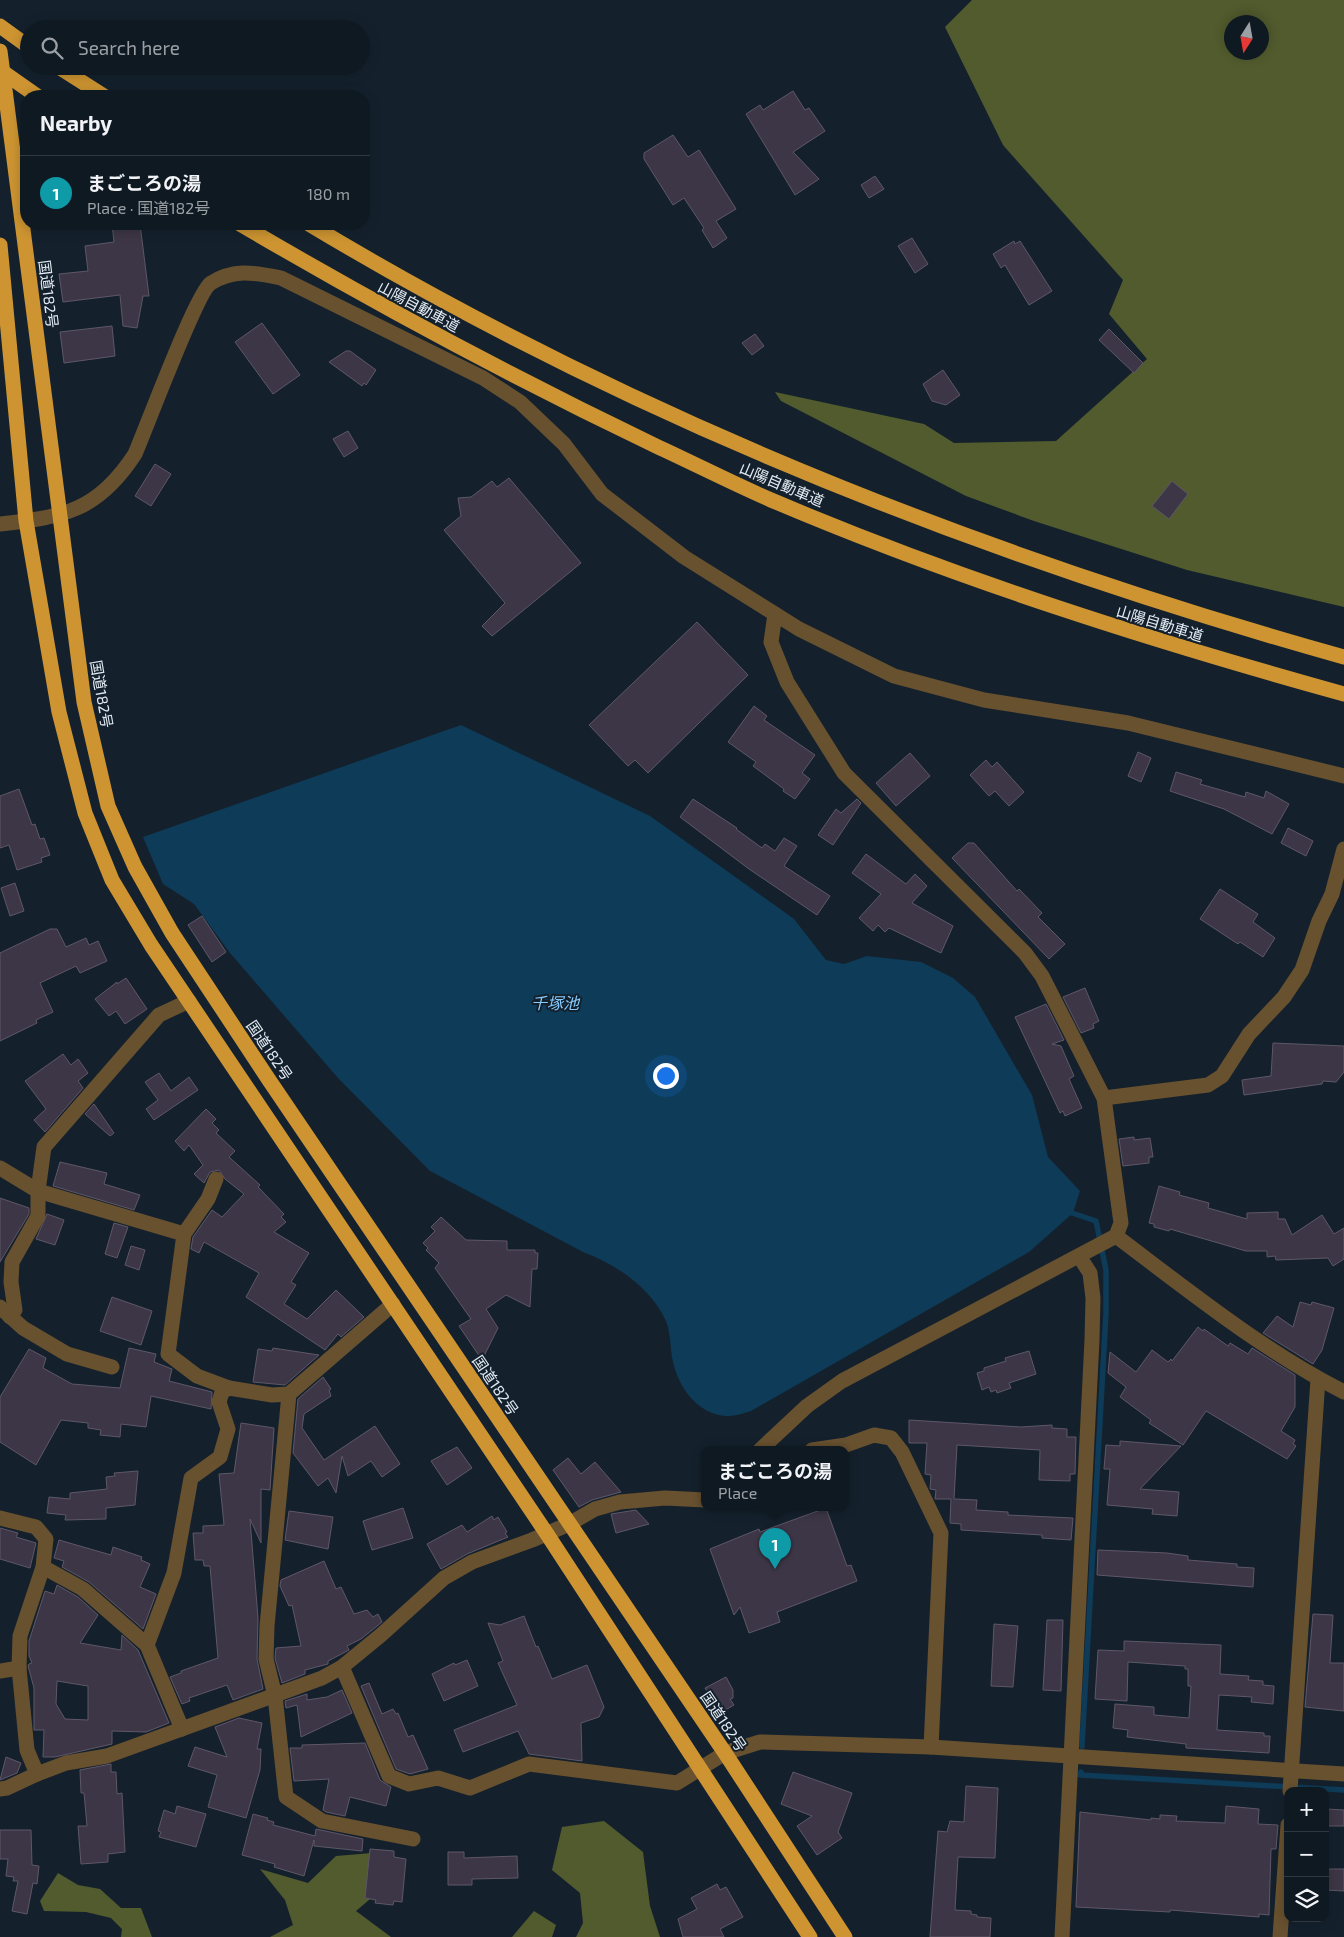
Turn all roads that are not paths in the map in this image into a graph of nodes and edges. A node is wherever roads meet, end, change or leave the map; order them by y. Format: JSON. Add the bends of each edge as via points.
{"nodes":[{"id":1,"x":0,"y":26,"type":"edge"},
{"id":2,"x":20,"y":40,"type":"edge"},
{"id":3,"x":0,"y":50,"type":"edge"},
{"id":4,"x":71,"y":75,"type":"edge"},
{"id":5,"x":2,"y":80,"type":"edge"},
{"id":6,"x":24,"y":90,"type":"edge"},
{"id":7,"x":95,"y":90,"type":"edge"},
{"id":8,"x":20,"y":217,"type":"edge"},
{"id":9,"x":22,"y":230,"type":"edge"},
{"id":10,"x":250,"y":230,"type":"edge"},
{"id":11,"x":319,"y":230,"type":"edge"},
{"id":12,"x":0,"y":245,"type":"edge"},
{"id":13,"x":59,"y":515,"type":"junction"},
{"id":14,"x":26,"y":521,"type":"junction"},
{"id":15,"x":0,"y":524,"type":"edge"},
{"id":16,"x":775,"y":614,"type":"junction"},
{"id":17,"x":1344,"y":657,"type":"edge"},
{"id":18,"x":1344,"y":694,"type":"edge"},
{"id":19,"x":1344,"y":776,"type":"edge"},
{"id":20,"x":1344,"y":849,"type":"edge"},
{"id":21,"x":189,"y":1001,"type":"junction"},
{"id":22,"x":1104,"y":1098,"type":"junction"},
{"id":23,"x":0,"y":1168,"type":"edge"},
{"id":24,"x":216,"y":1179,"type":"dead end"},
{"id":25,"x":38,"y":1191,"type":"junction"},
{"id":26,"x":184,"y":1234,"type":"junction"},
{"id":27,"x":1106,"y":1242,"type":"junction"},
{"id":28,"x":1079,"y":1256,"type":"junction"},
{"id":29,"x":393,"y":1304,"type":"junction"},
{"id":30,"x":5,"y":1312,"type":"edge"},
{"id":31,"x":112,"y":1366,"type":"dead end"},
{"id":32,"x":1318,"y":1378,"type":"junction"},
{"id":33,"x":229,"y":1388,"type":"junction"},
{"id":34,"x":1344,"y":1392,"type":"edge"},
{"id":35,"x":289,"y":1394,"type":"junction"},
{"id":36,"x":764,"y":1446,"type":"edge"},
{"id":37,"x":839,"y":1446,"type":"edge"},
{"id":38,"x":701,"y":1497,"type":"edge"},
{"id":39,"x":0,"y":1518,"type":"edge"},
{"id":40,"x":569,"y":1524,"type":"junction"},
{"id":41,"x":547,"y":1534,"type":"junction"},
{"id":42,"x":43,"y":1567,"type":"junction"},
{"id":43,"x":147,"y":1645,"type":"junction"},
{"id":44,"x":342,"y":1667,"type":"junction"},
{"id":45,"x":19,"y":1668,"type":"junction"},
{"id":46,"x":0,"y":1671,"type":"edge"},
{"id":47,"x":275,"y":1696,"type":"junction"},
{"id":48,"x":182,"y":1729,"type":"junction"},
{"id":49,"x":930,"y":1747,"type":"junction"},
{"id":50,"x":725,"y":1753,"type":"junction"},
{"id":51,"x":1072,"y":1756,"type":"junction"},
{"id":52,"x":702,"y":1769,"type":"junction"},
{"id":53,"x":37,"y":1774,"type":"junction"},
{"id":54,"x":1344,"y":1774,"type":"edge"},
{"id":55,"x":1291,"y":1782,"type":"edge"},
{"id":56,"x":0,"y":1789,"type":"edge"},
{"id":57,"x":1288,"y":1832,"type":"edge"},
{"id":58,"x":413,"y":1838,"type":"dead end"},
{"id":59,"x":810,"y":1937,"type":"edge"},
{"id":60,"x":845,"y":1937,"type":"edge"},
{"id":61,"x":1062,"y":1937,"type":"edge"},
{"id":62,"x":1280,"y":1937,"type":"edge"}],
"edges":[{"from":1,"to":2,"type":"highway"},
{"from":3,"to":5,"type":"highway","name":"国道182号"},
{"from":4,"to":7,"type":"highway"},
{"from":5,"to":6,"type":"highway","bridge":true},
{"from":5,"to":8,"type":"highway","name":"国道182号"},
{"from":9,"to":13,"type":"highway","name":"国道182号"},
{"from":10,"to":18,"type":"highway","name":"山陽自動車道","via":[[360,294],[621,429],[770,499],[919,559],[1071,613]]},
{"from":11,"to":17,"type":"highway","name":"山陽自動車道","via":[[385,269],[529,345],[787,466],[935,525],[1084,578],[1236,627]]},
{"from":12,"to":14,"type":"highway"},
{"from":13,"to":14,"type":"street"},
{"from":13,"to":16,"type":"street","via":[[89,504],[107,490],[131,460],[194,310],[209,284],[234,272],[257,274],[281,278],[483,378],[520,402],[564,444],[602,494],[684,556]]},
{"from":13,"to":40,"type":"highway","name":"国道182号","via":[[84,702],[108,806],[135,867],[172,933],[242,1039]]},
{"from":14,"to":15,"type":"street"},
{"from":14,"to":21,"type":"highway","via":[[59,712],[85,813],[112,880]]},
{"from":16,"to":19,"type":"street","via":[[894,676],[984,700],[1128,722]]},
{"from":16,"to":22,"type":"street","via":[[771,642],[786,682],[844,773],[1024,953],[1042,976]]},
{"from":20,"to":22,"type":"street","via":[[1332,894],[1302,970],[1284,996],[1249,1034],[1222,1076],[1208,1085]]},
{"from":21,"to":25,"type":"street","via":[[159,1015],[44,1147]]},
{"from":21,"to":29,"type":"highway"},
{"from":22,"to":27,"type":"street","via":[[1121,1223]]},
{"from":23,"to":25,"type":"street"},
{"from":24,"to":26,"type":"street","via":[[208,1200]]},
{"from":25,"to":26,"type":"street"},
{"from":25,"to":30,"type":"street","via":[[38,1216],[12,1262],[10,1282],[15,1310]]},
{"from":26,"to":33,"type":"street","via":[[168,1354],[197,1376]]},
{"from":27,"to":28,"type":"street"},
{"from":27,"to":32,"type":"street"},
{"from":28,"to":36,"type":"street","via":[[842,1380],[807,1406]]},
{"from":28,"to":51,"type":"street","via":[[1090,1273],[1093,1298]]},
{"from":29,"to":35,"type":"street"},
{"from":29,"to":41,"type":"highway"},
{"from":30,"to":31,"type":"street","via":[[23,1328],[67,1354]]},
{"from":32,"to":34,"type":"street"},
{"from":32,"to":55,"type":"street"},
{"from":33,"to":35,"type":"street","via":[[272,1395]]},
{"from":33,"to":43,"type":"street","via":[[222,1392],[219,1402],[228,1429],[220,1456],[191,1478],[174,1573]]},
{"from":35,"to":47,"type":"street","via":[[267,1626],[266,1659]]},
{"from":37,"to":49,"type":"street","via":[[874,1435],[890,1438],[902,1452],[941,1533]]},
{"from":38,"to":40,"type":"street","via":[[620,1502],[595,1510]]},
{"from":39,"to":42,"type":"street","via":[[36,1527],[46,1539]]},
{"from":40,"to":41,"type":"street"},
{"from":40,"to":50,"type":"highway","name":"国道182号"},
{"from":41,"to":44,"type":"street","via":[[472,1562],[444,1578]]},
{"from":41,"to":52,"type":"highway"},
{"from":42,"to":43,"type":"street","via":[[83,1589]]},
{"from":42,"to":45,"type":"street","via":[[20,1636]]},
{"from":43,"to":48,"type":"street"},
{"from":44,"to":47,"type":"street"},
{"from":44,"to":52,"type":"street","via":[[389,1776],[408,1784],[438,1778],[470,1788],[529,1764],[677,1784]]},
{"from":45,"to":46,"type":"street"},
{"from":45,"to":53,"type":"street","via":[[27,1750]]},
{"from":47,"to":48,"type":"street"},
{"from":47,"to":58,"type":"street","via":[[286,1796],[322,1821]]},
{"from":48,"to":53,"type":"street","via":[[107,1756]]},
{"from":49,"to":50,"type":"street","via":[[760,1742]]},
{"from":49,"to":51,"type":"street"},
{"from":50,"to":52,"type":"street"},
{"from":50,"to":60,"type":"highway","name":"国道182号"},
{"from":51,"to":55,"type":"street"},
{"from":51,"to":61,"type":"street"},
{"from":52,"to":59,"type":"highway"},
{"from":53,"to":56,"type":"street"},
{"from":54,"to":55,"type":"street"},
{"from":57,"to":62,"type":"street"}]}
